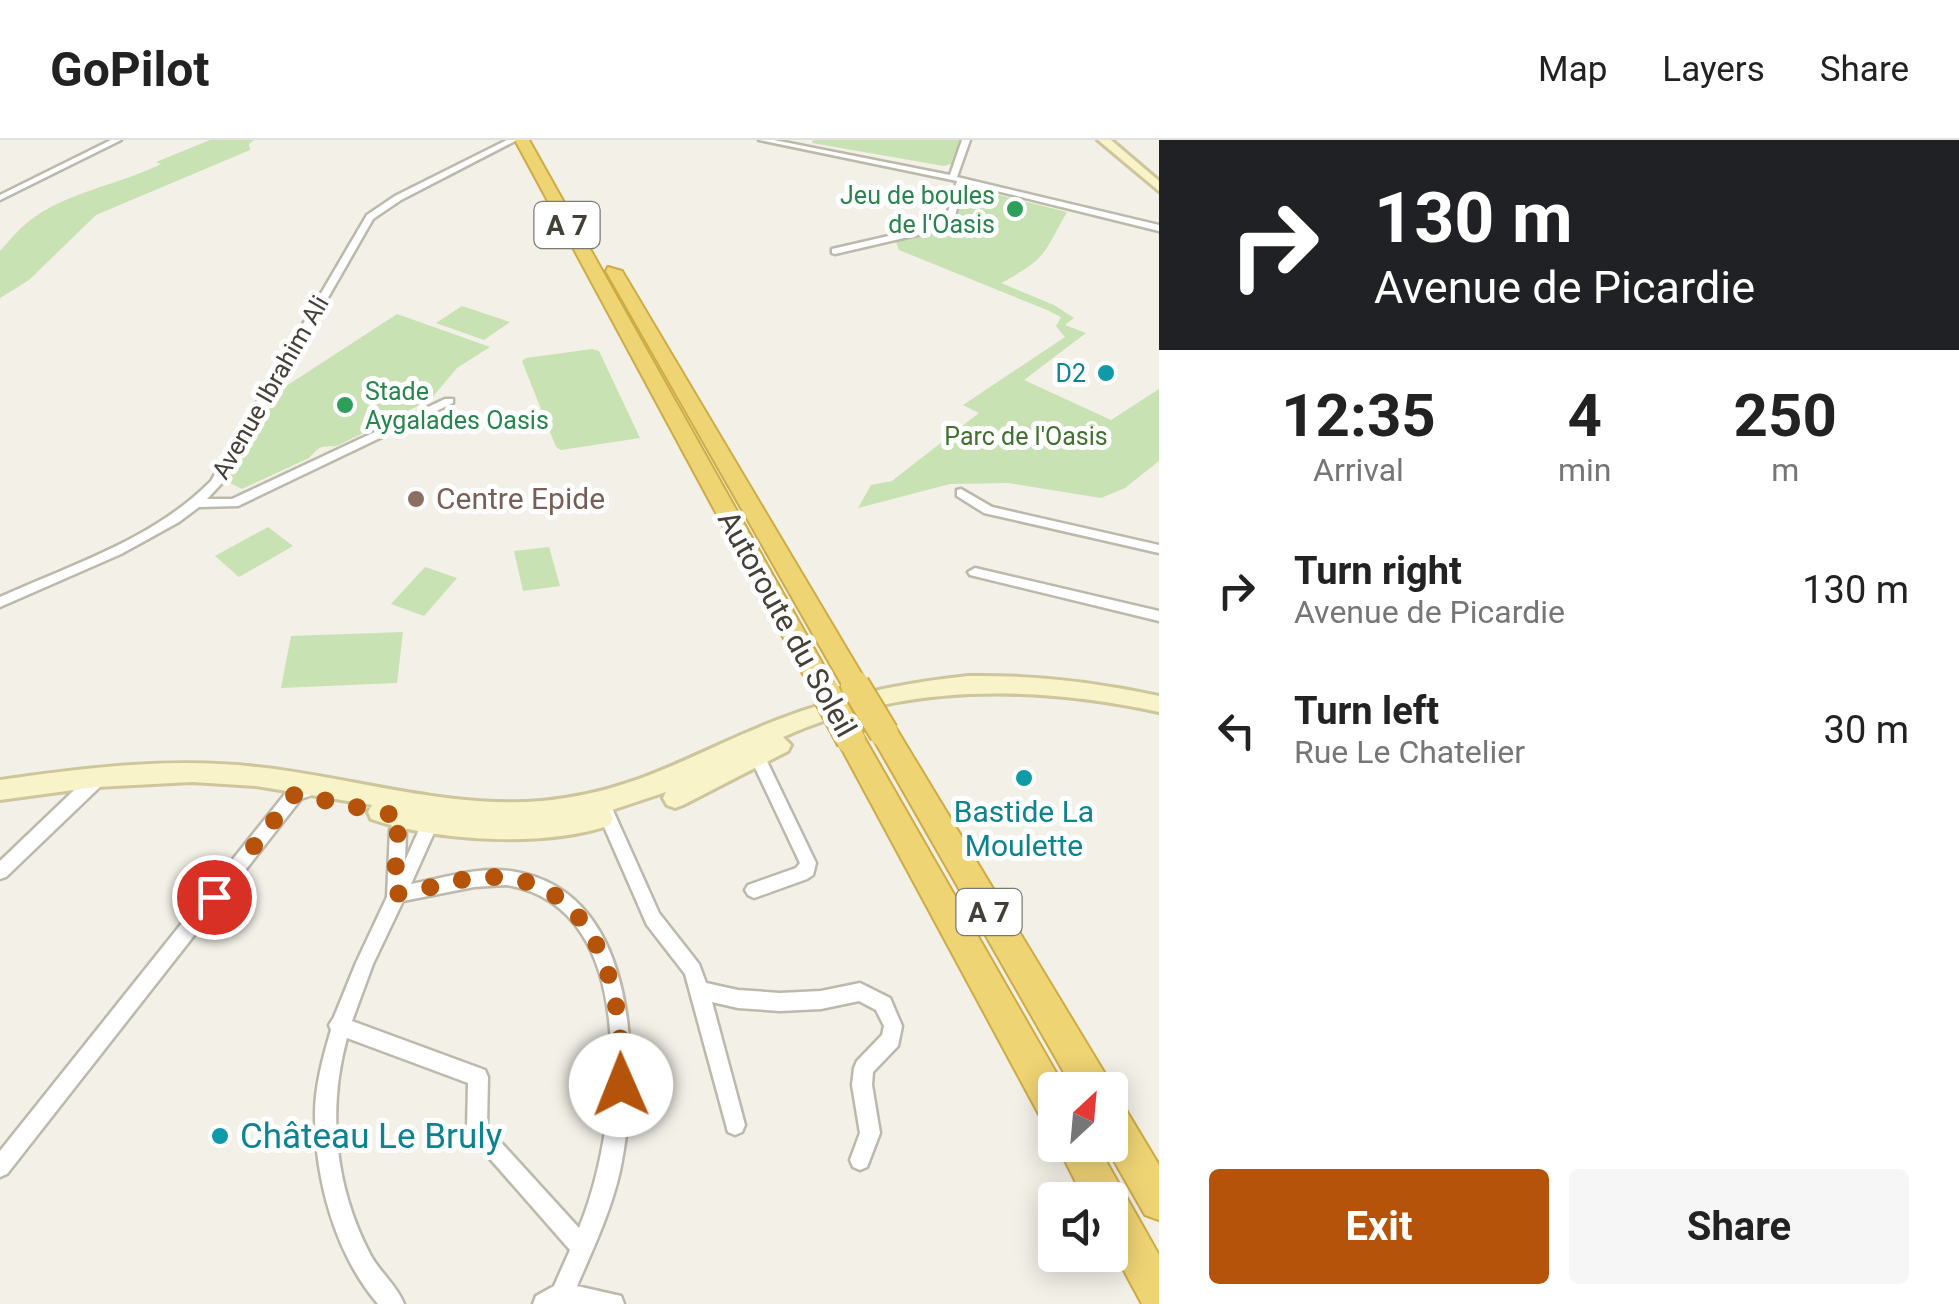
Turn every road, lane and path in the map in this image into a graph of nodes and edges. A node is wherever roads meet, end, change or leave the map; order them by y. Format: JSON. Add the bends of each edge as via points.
{"nodes":[{"id":1,"x":116,"y":140,"type":"edge"},
{"id":2,"x":763,"y":140,"type":"edge"},
{"id":3,"x":966,"y":140,"type":"edge"},
{"id":4,"x":1104,"y":140,"type":"edge"},
{"id":5,"x":1118,"y":140,"type":"edge"},
{"id":6,"x":518,"y":141,"type":"edge"},
{"id":7,"x":1159,"y":175,"type":"edge"},
{"id":8,"x":957,"y":179,"type":"junction"},
{"id":9,"x":1159,"y":187,"type":"edge"},
{"id":10,"x":0,"y":198,"type":"edge"},
{"id":11,"x":1159,"y":228,"type":"edge"},
{"id":12,"x":835,"y":251,"type":"dead end"},
{"id":13,"x":639,"y":333,"type":"junction"},
{"id":14,"x":449,"y":401,"type":"dead end"},
{"id":15,"x":961,"y":493,"type":"dead end"},
{"id":16,"x":200,"y":503,"type":"junction"},
{"id":17,"x":1159,"y":549,"type":"edge"},
{"id":18,"x":975,"y":572,"type":"dead end"},
{"id":19,"x":0,"y":602,"type":"edge"},
{"id":20,"x":1159,"y":616,"type":"edge"},
{"id":21,"x":1159,"y":704,"type":"edge"},
{"id":22,"x":1159,"y":717,"type":"edge"},
{"id":23,"x":758,"y":757,"type":"junction"},
{"id":24,"x":136,"y":775,"type":"junction"},
{"id":25,"x":98,"y":778,"type":"junction"},
{"id":26,"x":320,"y":784,"type":"junction"},
{"id":27,"x":0,"y":790,"type":"edge"},
{"id":28,"x":295,"y":794,"type":"junction"},
{"id":29,"x":406,"y":809,"type":"junction"},
{"id":30,"x":604,"y":809,"type":"junction"},
{"id":31,"x":434,"y":815,"type":"junction"},
{"id":32,"x":0,"y":872,"type":"edge"},
{"id":33,"x":754,"y":890,"type":"dead end"},
{"id":34,"x":394,"y":894,"type":"junction"},
{"id":35,"x":699,"y":990,"type":"junction"},
{"id":36,"x":338,"y":1025,"type":"junction"},
{"id":37,"x":1083,"y":1072,"type":"edge"},
{"id":38,"x":1038,"y":1076,"type":"edge"},
{"id":39,"x":735,"y":1125,"type":"dead end"},
{"id":40,"x":1128,"y":1148,"type":"edge"},
{"id":41,"x":4,"y":1156,"type":"edge"},
{"id":42,"x":860,"y":1160,"type":"dead end"},
{"id":43,"x":1159,"y":1201,"type":"edge"},
{"id":44,"x":1128,"y":1239,"type":"edge"},
{"id":45,"x":582,"y":1246,"type":"junction"},
{"id":46,"x":1159,"y":1295,"type":"edge"},
{"id":47,"x":553,"y":1299,"type":"edge"},
{"id":48,"x":393,"y":1304,"type":"edge"},
{"id":49,"x":613,"y":1304,"type":"edge"}],
"edges":[{"from":1,"to":10,"type":"street"},
{"from":2,"to":8,"type":"street"},
{"from":3,"to":8,"type":"street"},
{"from":4,"to":9,"type":"main road"},
{"from":5,"to":7,"type":"main road"},
{"from":6,"to":13,"type":"highway","name":"Autoroute du Soleil","number":"A 7"},
{"from":6,"to":16,"type":"street","name":"Avenue Ibrahim Ali","via":[[379,210],[360,229]]},
{"from":8,"to":11,"type":"street"},
{"from":8,"to":12,"type":"street","via":[[944,226]]},
{"from":13,"to":37,"type":"highway","name":"Autoroute du Soleil","number":"A 7","bridge":true},
{"from":13,"to":38,"type":"highway","name":"Autoroute du Soleil","number":"A 7","bridge":true,"via":[[851,740]]},
{"from":14,"to":16,"type":"street","via":[[234,503]]},
{"from":15,"to":17,"type":"street","via":[[988,510]]},
{"from":16,"to":19,"type":"street","name":"Avenue Ibrahim Ali"},
{"from":18,"to":20,"type":"street"},
{"from":21,"to":30,"type":"main road","via":[[1041,684],[916,688],[781,728]]},
{"from":22,"to":23,"type":"main road","via":[[998,694],[921,699],[827,724]]},
{"from":23,"to":30,"type":"main road","via":[[669,800]]},
{"from":23,"to":33,"type":"street","via":[[808,863],[801,874]]},
{"from":24,"to":25,"type":"main road"},
{"from":24,"to":26,"type":"main road","via":[[210,772]]},
{"from":24,"to":28,"type":"main road"},
{"from":25,"to":27,"type":"main road"},
{"from":25,"to":32,"type":"street"},
{"from":26,"to":28,"type":"street"},
{"from":26,"to":29,"type":"main road"},
{"from":28,"to":29,"type":"main road"},
{"from":28,"to":41,"type":"street"},
{"from":29,"to":31,"type":"main road"},
{"from":29,"to":34,"type":"street"},
{"from":30,"to":31,"type":"main road","via":[[565,825],[506,829]]},
{"from":30,"to":35,"type":"street","via":[[653,919],[693,970]]},
{"from":31,"to":34,"type":"street"},
{"from":34,"to":36,"type":"street"},
{"from":34,"to":45,"type":"street","via":[[490,876],[522,880],[558,897],[588,924],[611,979],[623,1051],[608,1178]]},
{"from":35,"to":39,"type":"street"},
{"from":35,"to":42,"type":"street","via":[[828,1001],[860,992],[883,1004],[892,1026],[890,1039],[864,1068],[870,1132]]},
{"from":36,"to":45,"type":"street","via":[[478,1077],[477,1129]]},
{"from":36,"to":48,"type":"street","via":[[326,1140],[332,1190],[363,1268]]},
{"from":40,"to":43,"type":"highway"},
{"from":44,"to":46,"type":"highway"},
{"from":45,"to":47,"type":"street"},
{"from":47,"to":49,"type":"street"}]}
